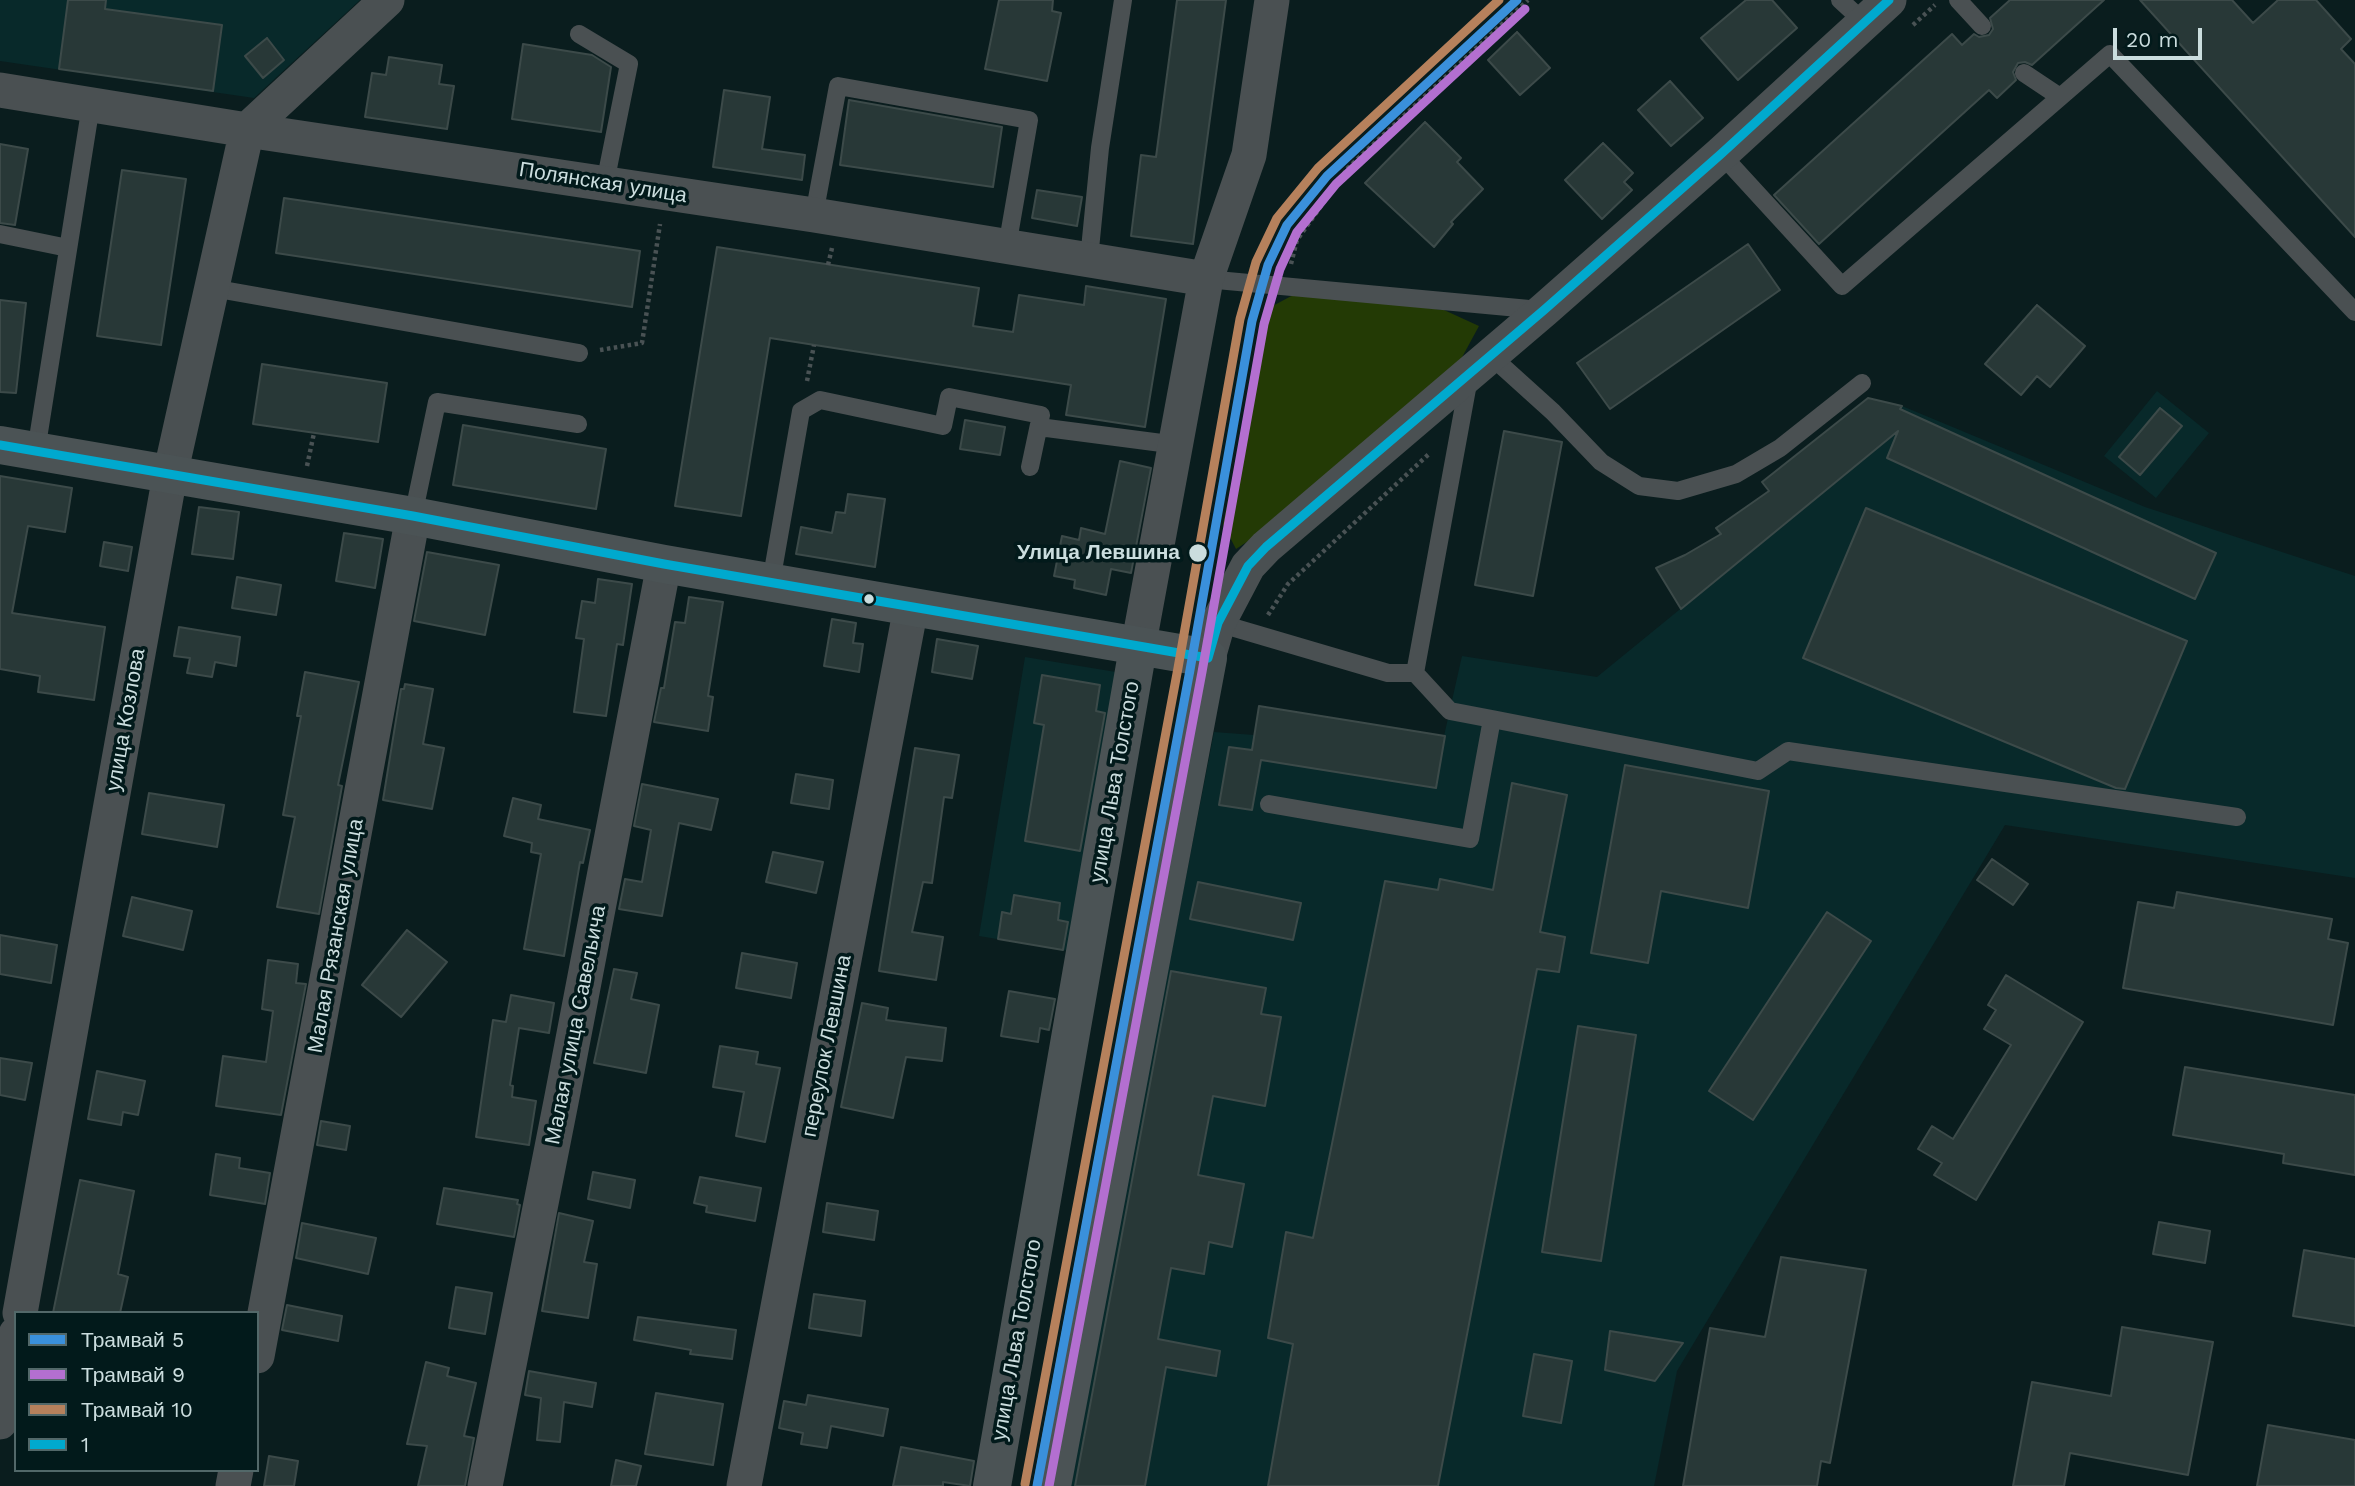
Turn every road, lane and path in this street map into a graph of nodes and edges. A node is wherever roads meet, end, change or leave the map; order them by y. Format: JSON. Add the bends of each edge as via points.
{"nodes":[{"id":1,"x":387,"y":0,"type":"edge"},
{"id":2,"x":1123,"y":0,"type":"edge"},
{"id":3,"x":1272,"y":0,"type":"edge"},
{"id":4,"x":1958,"y":0,"type":"edge"},
{"id":5,"x":1865,"y":8,"type":"edge"},
{"id":6,"x":1982,"y":26,"type":"dead end"},
{"id":7,"x":579,"y":34,"type":"dead end"},
{"id":8,"x":2024,"y":73,"type":"dead end"},
{"id":9,"x":0,"y":90,"type":"edge"},
{"id":10,"x":2060,"y":97,"type":"junction"},
{"id":11,"x":91,"y":105,"type":"junction"},
{"id":12,"x":247,"y":130,"type":"junction"},
{"id":13,"x":1721,"y":154,"type":"junction"},
{"id":14,"x":605,"y":183,"type":"junction"},
{"id":15,"x":661,"y":217,"type":"dead end"},
{"id":16,"x":823,"y":229,"type":"junction"},
{"id":17,"x":0,"y":234,"type":"edge"},
{"id":18,"x":1007,"y":247,"type":"junction"},
{"id":19,"x":68,"y":248,"type":"junction"},
{"id":20,"x":1089,"y":259,"type":"junction"},
{"id":21,"x":828,"y":265,"type":"dead end"},
{"id":22,"x":1206,"y":279,"type":"junction"},
{"id":23,"x":212,"y":288,"type":"junction"},
{"id":24,"x":1544,"y":310,"type":"junction"},
{"id":25,"x":2355,"y":312,"type":"edge"},
{"id":26,"x":579,"y":353,"type":"joint"},
{"id":27,"x":1480,"y":365,"type":"junction"},
{"id":28,"x":1862,"y":383,"type":"dead end"},
{"id":29,"x":578,"y":424,"type":"dead end"},
{"id":30,"x":1038,"y":426,"type":"junction"},
{"id":31,"x":1177,"y":445,"type":"junction"},
{"id":32,"x":18,"y":448,"type":"edge"},
{"id":33,"x":1030,"y":467,"type":"dead end"},
{"id":34,"x":170,"y":475,"type":"junction"},
{"id":35,"x":413,"y":516,"type":"junction"},
{"id":36,"x":664,"y":564,"type":"junction"},
{"id":37,"x":771,"y":582,"type":"junction"},
{"id":38,"x":911,"y":607,"type":"junction"},
{"id":39,"x":1213,"y":641,"type":"junction"},
{"id":40,"x":1138,"y":648,"type":"junction"},
{"id":41,"x":1415,"y":673,"type":"junction"},
{"id":42,"x":1492,"y":719,"type":"junction"},
{"id":43,"x":1269,"y":804,"type":"dead end"},
{"id":44,"x":2236,"y":817,"type":"dead end"},
{"id":45,"x":20,"y":1311,"type":"edge"},
{"id":46,"x":14,"y":1345,"type":"edge"},
{"id":47,"x":259,"y":1345,"type":"edge"},
{"id":48,"x":0,"y":1422,"type":"edge"},
{"id":49,"x":485,"y":1486,"type":"edge"},
{"id":50,"x":744,"y":1486,"type":"edge"},
{"id":51,"x":992,"y":1486,"type":"edge"},
{"id":52,"x":1052,"y":1486,"type":"edge"}],
"edges":[{"from":1,"to":12,"type":"street"},
{"from":2,"to":20,"type":"lane","via":[[1100,148]]},
{"from":3,"to":22,"type":"street","name":"улица Льва Толстого","via":[[1249,155]]},
{"from":4,"to":6,"type":"lane"},
{"from":5,"to":13,"type":"street"},
{"from":7,"to":14,"type":"lane","via":[[629,64]]},
{"from":8,"to":10,"type":"lane"},
{"from":9,"to":11,"type":"street","name":"Полянская улица"},
{"from":10,"to":13,"type":"lane","via":[[1842,286]]},
{"from":10,"to":25,"type":"lane","via":[[2110,54]]},
{"from":11,"to":12,"type":"street","name":"Полянская улица"},
{"from":11,"to":19,"type":"lane"},
{"from":12,"to":14,"type":"street","name":"Полянская улица"},
{"from":12,"to":23,"type":"street","name":"улица Козлова"},
{"from":13,"to":24,"type":"street"},
{"from":14,"to":16,"type":"street","name":"Полянская улица"},
{"from":15,"to":26,"type":"path","via":[[642,344]]},
{"from":16,"to":18,"type":"street","name":"Полянская улица"},
{"from":16,"to":18,"type":"lane","via":[[838,86],[1029,120]]},
{"from":16,"to":21,"type":"path"},
{"from":17,"to":19,"type":"lane"},
{"from":18,"to":20,"type":"street","name":"Полянская улица"},
{"from":19,"to":32,"type":"lane"},
{"from":20,"to":22,"type":"street","name":"Полянская улица"},
{"from":22,"to":24,"type":"lane"},
{"from":22,"to":31,"type":"street","name":"улица Льва Толстого"},
{"from":23,"to":26,"type":"lane"},
{"from":23,"to":34,"type":"street","name":"улица Козлова"},
{"from":24,"to":27,"type":"street"},
{"from":27,"to":28,"type":"lane","via":[[1553,412],[1601,462],[1639,486],[1678,491],[1736,474],[1780,448]]},
{"from":27,"to":39,"type":"street","via":[[1266,547],[1248,566]]},
{"from":27,"to":41,"type":"lane"},
{"from":29,"to":35,"type":"lane","via":[[437,402]]},
{"from":30,"to":31,"type":"lane"},
{"from":30,"to":33,"type":"lane"},
{"from":30,"to":37,"type":"lane","via":[[1041,415],[949,397],[943,426],[820,400],[801,411]]},
{"from":31,"to":40,"type":"street","name":"улица Льва Толстого"},
{"from":32,"to":34,"type":"street"},
{"from":34,"to":35,"type":"street"},
{"from":34,"to":45,"type":"street","name":"улица Козлова"},
{"from":35,"to":36,"type":"street"},
{"from":35,"to":47,"type":"street","name":"Малая Рязанская улица"},
{"from":36,"to":37,"type":"street"},
{"from":36,"to":49,"type":"street","name":"Малая улица Савельича"},
{"from":37,"to":38,"type":"street"},
{"from":38,"to":40,"type":"street"},
{"from":38,"to":50,"type":"street","name":"переулок Левшина"},
{"from":39,"to":40,"type":"street"},
{"from":39,"to":41,"type":"lane","via":[[1388,673]]},
{"from":39,"to":52,"type":"street"},
{"from":40,"to":51,"type":"street","name":"улица Льва Толстого"},
{"from":41,"to":42,"type":"lane","via":[[1450,710]]},
{"from":42,"to":43,"type":"lane","via":[[1470,839]]},
{"from":42,"to":44,"type":"lane","via":[[1758,771],[1788,751]]},
{"from":46,"to":48,"type":"street"}]}
